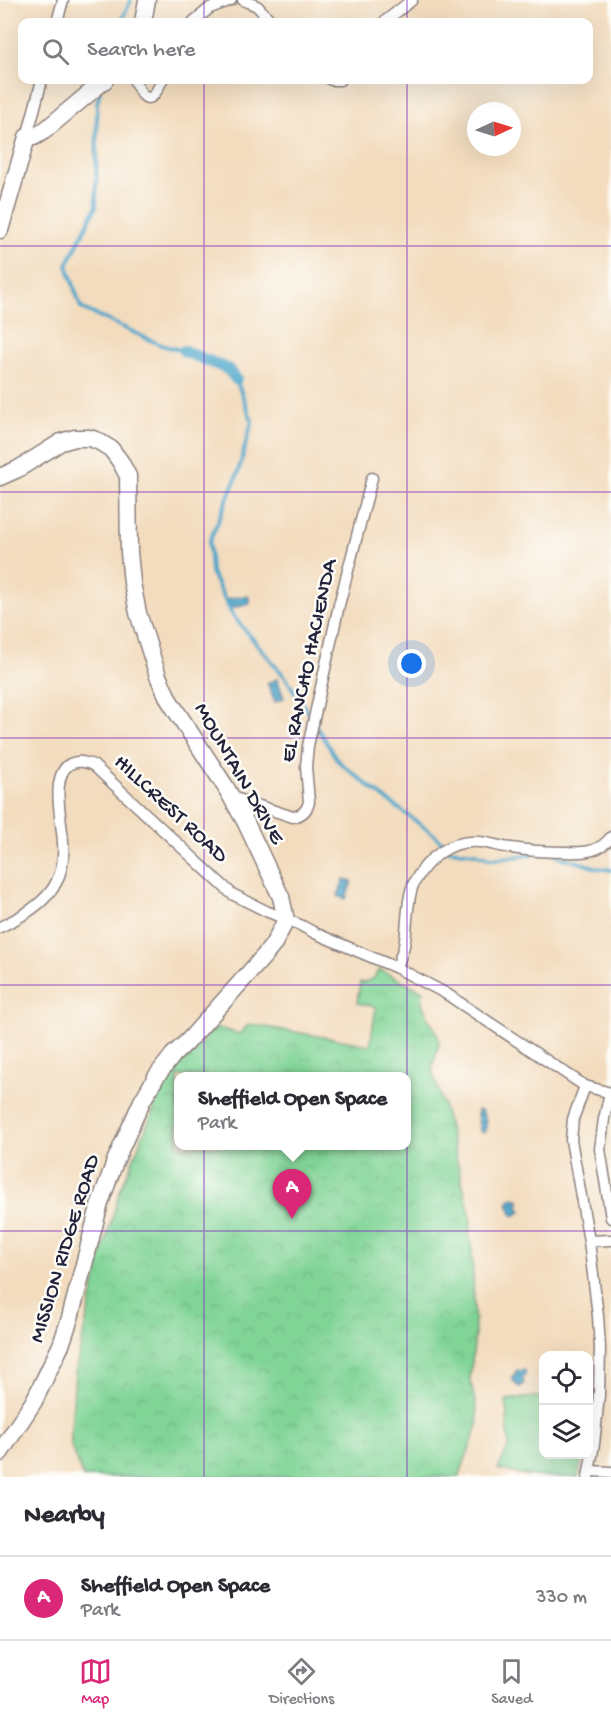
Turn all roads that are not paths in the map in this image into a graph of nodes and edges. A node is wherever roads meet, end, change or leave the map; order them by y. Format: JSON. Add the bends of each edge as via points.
{"nodes":[{"id":1,"x":63,"y":0,"type":"edge"},
{"id":2,"x":147,"y":0,"type":"edge"},
{"id":3,"x":231,"y":0,"type":"edge"},
{"id":4,"x":243,"y":0,"type":"edge"},
{"id":5,"x":412,"y":0,"type":"edge"},
{"id":6,"x":58,"y":18,"type":"edge"},
{"id":7,"x":144,"y":18,"type":"edge"},
{"id":8,"x":198,"y":18,"type":"edge"},
{"id":9,"x":268,"y":18,"type":"edge"},
{"id":10,"x":389,"y":18,"type":"edge"},
{"id":11,"x":41,"y":84,"type":"edge"},
{"id":12,"x":100,"y":84,"type":"edge"},
{"id":13,"x":136,"y":84,"type":"edge"},
{"id":14,"x":160,"y":84,"type":"edge"},
{"id":15,"x":27,"y":136,"type":"junction"},
{"id":16,"x":0,"y":230,"type":"edge"},
{"id":17,"x":0,"y":477,"type":"edge"},
{"id":18,"x":372,"y":478,"type":"dead end"},
{"id":19,"x":232,"y":797,"type":"junction"},
{"id":20,"x":611,"y":837,"type":"edge"},
{"id":21,"x":286,"y":920,"type":"junction"},
{"id":22,"x":0,"y":927,"type":"edge"},
{"id":23,"x":397,"y":968,"type":"junction"},
{"id":24,"x":585,"y":1086,"type":"junction"},
{"id":25,"x":610,"y":1093,"type":"edge"},
{"id":26,"x":611,"y":1218,"type":"edge"},
{"id":27,"x":611,"y":1240,"type":"edge"},
{"id":28,"x":589,"y":1241,"type":"junction"},
{"id":29,"x":0,"y":1453,"type":"edge"},
{"id":30,"x":611,"y":1472,"type":"edge"},
{"id":31,"x":589,"y":1474,"type":"edge"}],
"edges":[{"from":1,"to":6,"type":"street"},
{"from":2,"to":7,"type":"main road"},
{"from":3,"to":8,"type":"street"},
{"from":4,"to":9,"type":"street","via":[[257,6]]},
{"from":5,"to":10,"type":"street"},
{"from":11,"to":15,"type":"street"},
{"from":12,"to":15,"type":"main road","via":[[44,131],[34,138]]},
{"from":13,"to":14,"type":"street","via":[[141,94],[149,98]]},
{"from":15,"to":16,"type":"main road"},
{"from":17,"to":19,"type":"main road","name":"MOUNTAIN DRIVE","via":[[75,438],[98,441],[116,454],[128,476],[132,583],[149,652],[169,700]]},
{"from":18,"to":19,"type":"street","name":"EL RANCHO HACIENDA","via":[[308,746],[308,808],[293,818]]},
{"from":19,"to":21,"type":"main road","name":"MOUNTAIN DRIVE","via":[[281,897]]},
{"from":20,"to":23,"type":"street","via":[[604,845],[581,853],[464,842],[437,854],[413,885]]},
{"from":21,"to":22,"type":"street","name":"HILLCREST ROAD","via":[[232,894],[93,765],[80,762],[68,766],[60,777],[63,854],[57,881],[44,899]]},
{"from":21,"to":23,"type":"street"},
{"from":21,"to":29,"type":"main road","name":"MISSION RIDGE ROAD","via":[[265,955],[173,1055],[142,1101],[100,1203],[61,1345],[34,1401]]},
{"from":23,"to":24,"type":"street","via":[[445,993]]},
{"from":24,"to":25,"type":"street"},
{"from":24,"to":28,"type":"street","via":[[573,1119],[571,1140]]},
{"from":25,"to":26,"type":"street","via":[[600,1149]]},
{"from":27,"to":28,"type":"street"},
{"from":28,"to":31,"type":"street","via":[[600,1348],[598,1406]]},
{"from":30,"to":31,"type":"street"}]}
